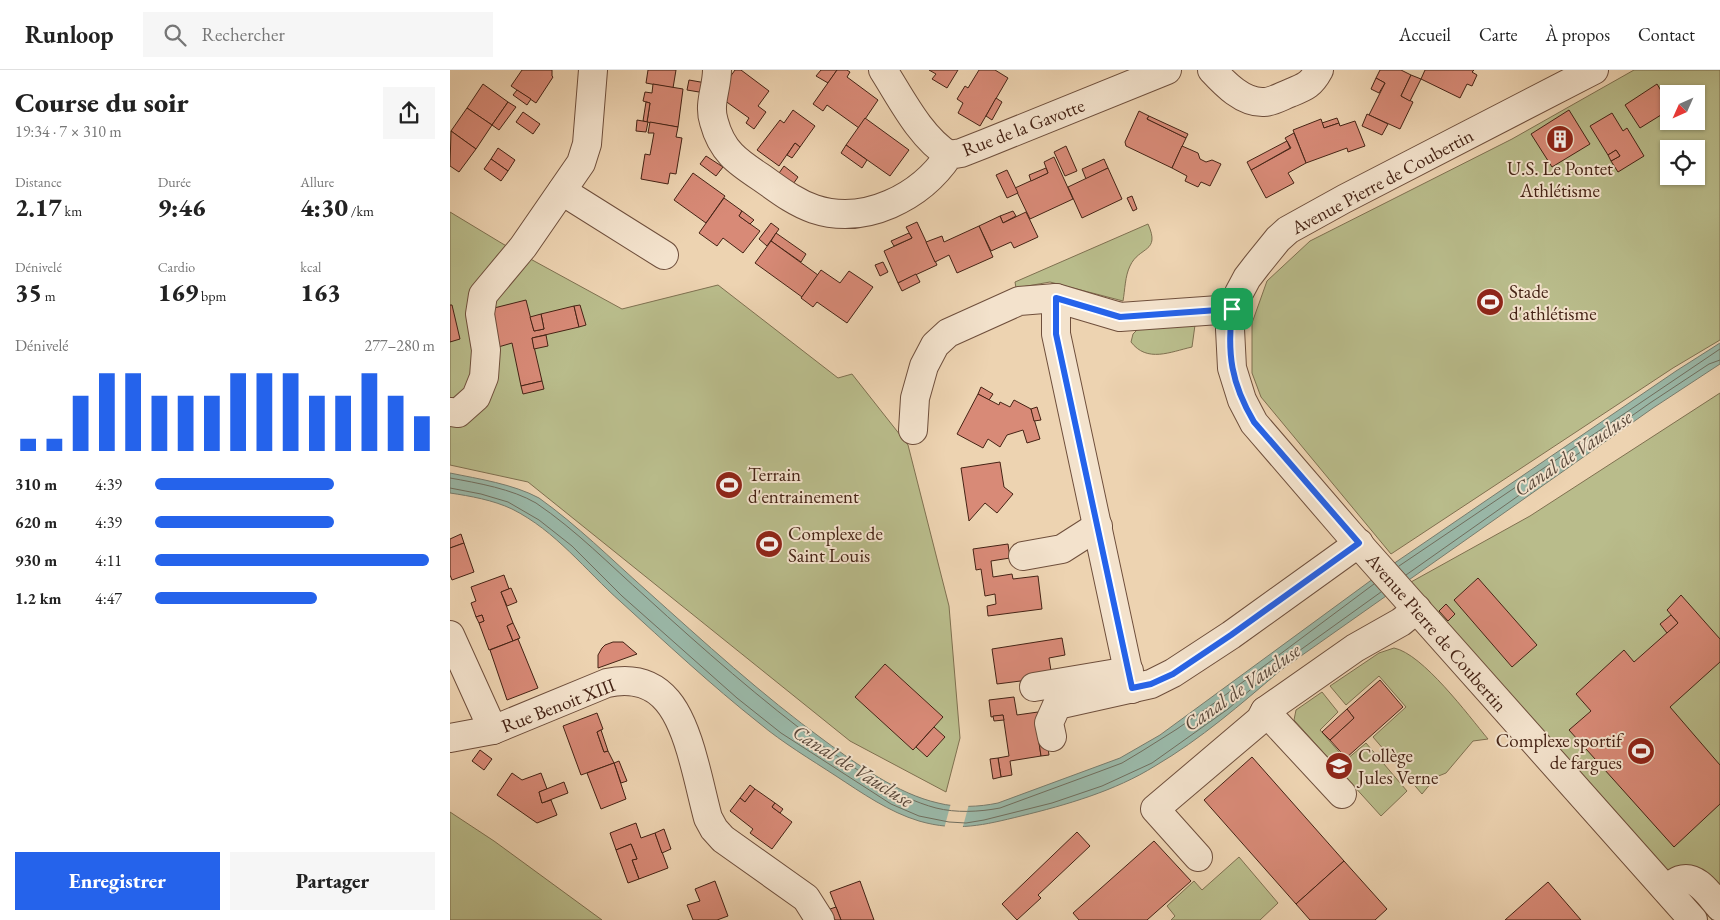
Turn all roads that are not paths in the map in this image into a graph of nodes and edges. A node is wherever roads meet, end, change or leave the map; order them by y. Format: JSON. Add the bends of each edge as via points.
{"nodes":[{"id":1,"x":593,"y":70,"type":"edge"},
{"id":2,"x":717,"y":70,"type":"edge"},
{"id":3,"x":883,"y":70,"type":"edge"},
{"id":4,"x":1167,"y":70,"type":"edge"},
{"id":5,"x":1212,"y":70,"type":"edge"},
{"id":6,"x":1319,"y":70,"type":"edge"},
{"id":7,"x":1569,"y":70,"type":"edge"},
{"id":8,"x":1594,"y":70,"type":"edge"},
{"id":9,"x":1537,"y":99,"type":"junction"},
{"id":10,"x":949,"y":155,"type":"junction"},
{"id":11,"x":562,"y":191,"type":"junction"},
{"id":12,"x":664,"y":255,"type":"dead end"},
{"id":13,"x":1056,"y":298,"type":"junction"},
{"id":14,"x":1232,"y":309,"type":"junction"},
{"id":15,"x":450,"y":412,"type":"edge"},
{"id":16,"x":913,"y":430,"type":"dead end"},
{"id":17,"x":1098,"y":526,"type":"junction"},
{"id":18,"x":1359,"y":543,"type":"junction"},
{"id":19,"x":1023,"y":556,"type":"dead end"},
{"id":20,"x":1417,"y":609,"type":"junction"},
{"id":21,"x":450,"y":635,"type":"edge"},
{"id":22,"x":1130,"y":680,"type":"junction"},
{"id":23,"x":1034,"y":687,"type":"dead end"},
{"id":24,"x":1265,"y":712,"type":"junction"},
{"id":25,"x":493,"y":730,"type":"junction"},
{"id":26,"x":1052,"y":737,"type":"dead end"},
{"id":27,"x":450,"y":738,"type":"edge"},
{"id":28,"x":1342,"y":794,"type":"dead end"},
{"id":29,"x":1198,"y":857,"type":"dead end"},
{"id":30,"x":1666,"y":889,"type":"junction"},
{"id":31,"x":1720,"y":907,"type":"edge"},
{"id":32,"x":820,"y":920,"type":"edge"},
{"id":33,"x":1693,"y":920,"type":"edge"}],
"edges":[{"from":1,"to":11,"type":"street","via":[[587,144],[581,163]]},
{"from":2,"to":10,"type":"street","name":"Rue de la Gavotte","via":[[711,104],[724,147],[734,159],[794,201],[814,209],[834,214],[884,207],[927,181]]},
{"from":3,"to":10,"type":"street","via":[[922,128],[936,146]]},
{"from":4,"to":10,"type":"street","name":"Rue de la Gavotte"},
{"from":5,"to":6,"type":"street","via":[[1238,93],[1265,102],[1306,86]]},
{"from":7,"to":9,"type":"street","name":"Avenue Pierre de Coubertin"},
{"from":8,"to":9,"type":"street","name":"Avenue Pierre de Coubertin"},
{"from":9,"to":14,"type":"street","name":"Avenue Pierre de Coubertin","via":[[1288,230],[1247,278]]},
{"from":11,"to":12,"type":"street"},
{"from":11,"to":15,"type":"street","via":[[523,247],[483,295],[480,314],[486,350],[484,377],[476,397],[458,413]]},
{"from":13,"to":14,"type":"street","via":[[1120,317]]},
{"from":13,"to":16,"type":"street","via":[[1019,301],[948,333],[935,345],[924,366],[915,398]]},
{"from":13,"to":17,"type":"street","via":[[1056,334]]},
{"from":14,"to":18,"type":"street","name":"Avenue Pierre de Coubertin","via":[[1230,350],[1242,400],[1254,422]]},
{"from":17,"to":19,"type":"street","via":[[1062,549]]},
{"from":17,"to":22,"type":"street"},
{"from":18,"to":20,"type":"street","name":"Avenue Pierre de Coubertin"},
{"from":18,"to":22,"type":"street","via":[[1173,674],[1151,684]]},
{"from":20,"to":24,"type":"street"},
{"from":20,"to":30,"type":"street","name":"Avenue Pierre de Coubertin"},
{"from":21,"to":25,"type":"street","name":"Rue Benoit XIII"},
{"from":22,"to":23,"type":"street"},
{"from":22,"to":26,"type":"street","via":[[1057,705],[1049,723]]},
{"from":24,"to":28,"type":"street"},
{"from":24,"to":29,"type":"street","via":[[1260,720],[1155,809]]},
{"from":25,"to":27,"type":"street","name":"Rue Benoit XIII"},
{"from":25,"to":32,"type":"street","name":"Rue Benoit XIII","via":[[607,683],[636,681],[654,689],[668,699],[679,716],[708,818],[714,828],[722,838],[806,898]]},
{"from":30,"to":31,"type":"street","via":[[1680,880],[1690,879],[1698,882]]},
{"from":30,"to":33,"type":"street","name":"Avenue Pierre de Coubertin"}]}
